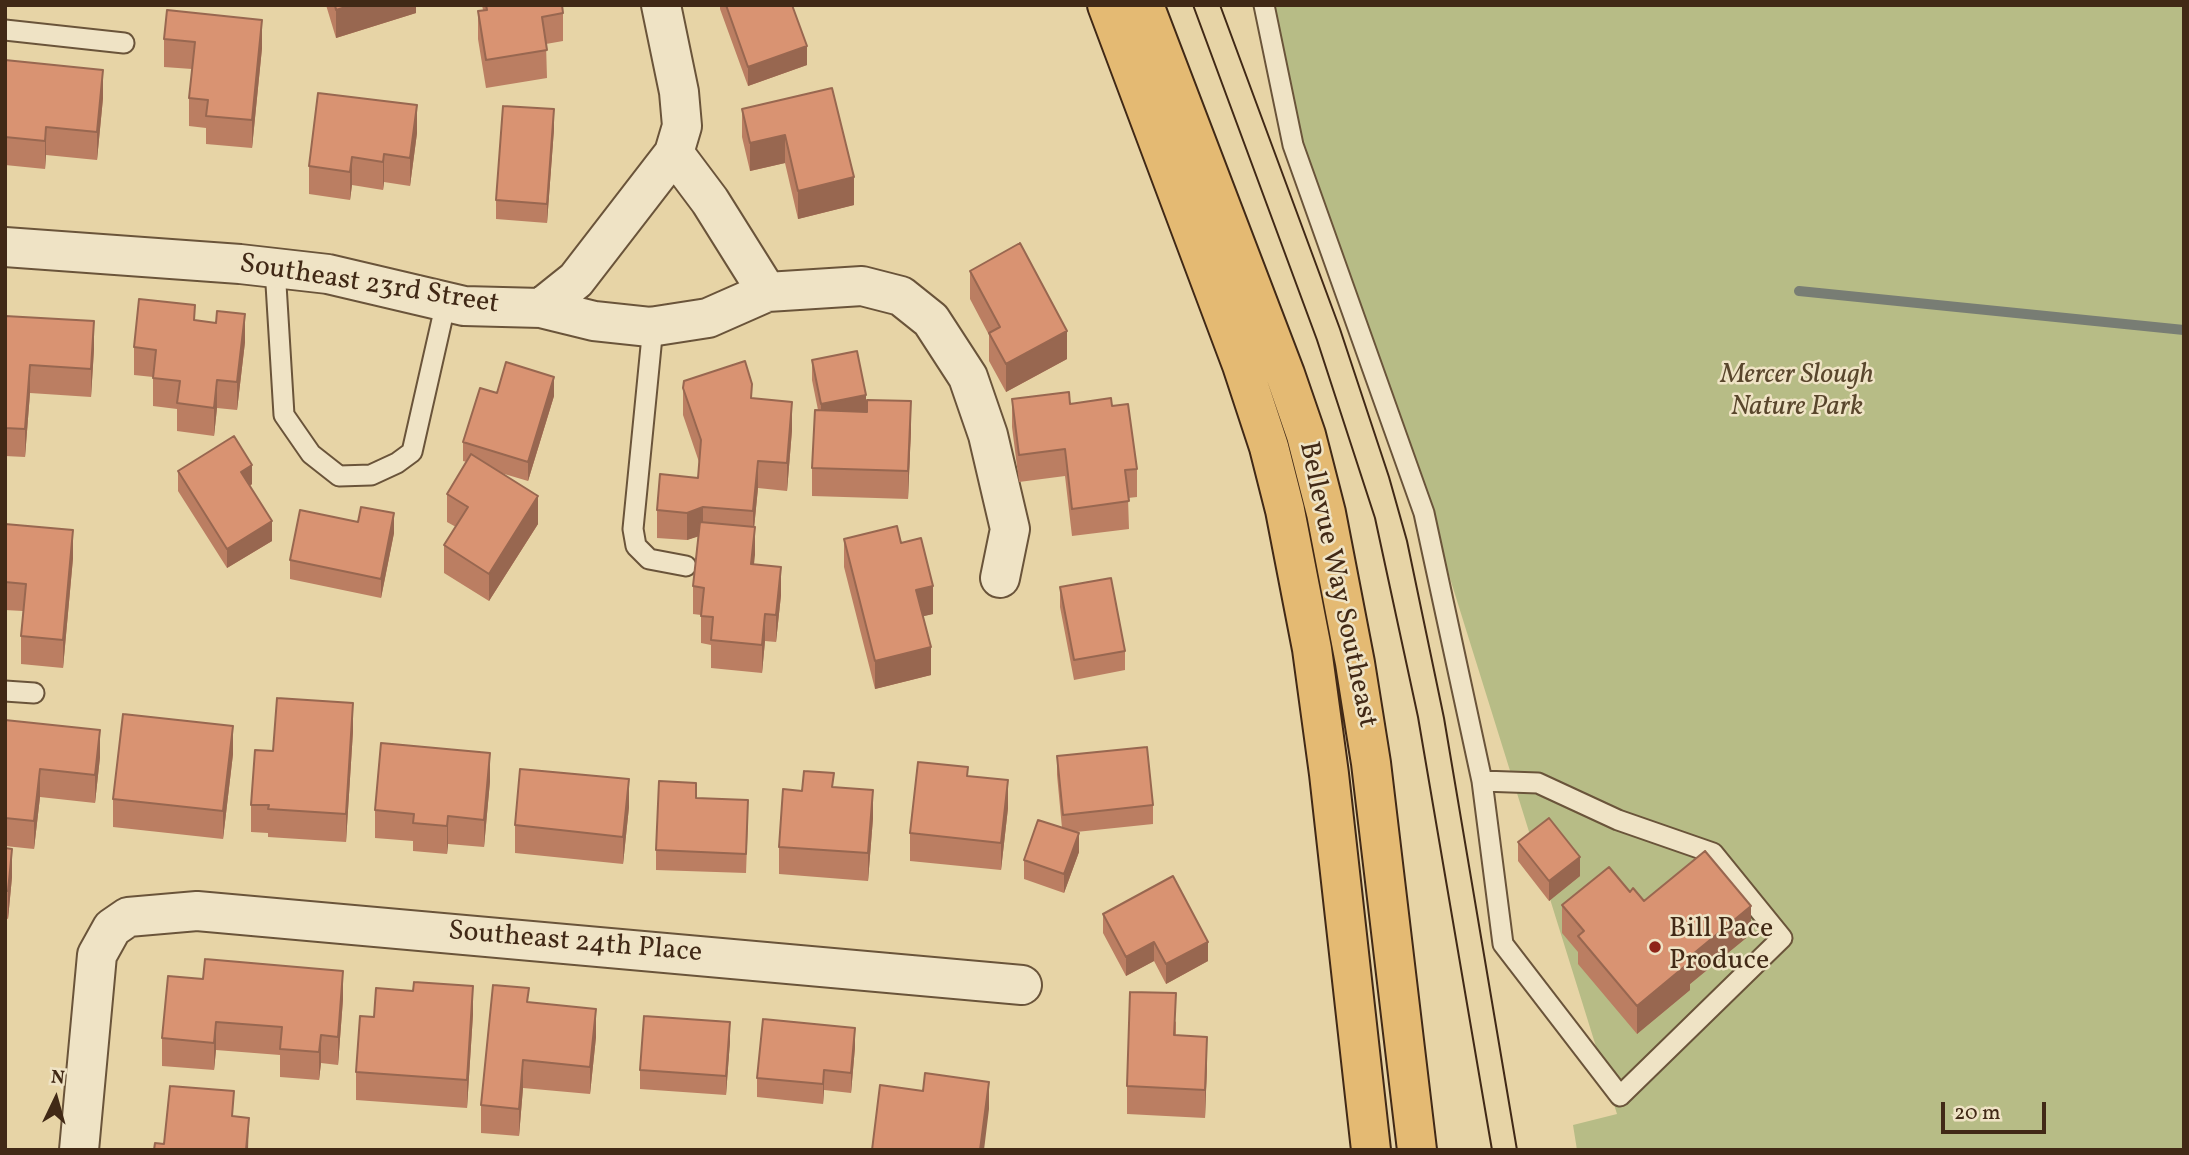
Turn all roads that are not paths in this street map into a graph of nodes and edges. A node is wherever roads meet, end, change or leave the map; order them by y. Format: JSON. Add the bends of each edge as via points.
{"nodes":[{"id":1,"x":661,"y":5,"type":"edge"},
{"id":2,"x":1107,"y":5,"type":"edge"},
{"id":3,"x":1144,"y":5,"type":"edge"},
{"id":4,"x":1264,"y":5,"type":"edge"},
{"id":5,"x":5,"y":30,"type":"edge"},
{"id":6,"x":124,"y":43,"type":"dead end"},
{"id":7,"x":674,"y":153,"type":"junction"},
{"id":8,"x":5,"y":247,"type":"edge"},
{"id":9,"x":275,"y":268,"type":"junction"},
{"id":10,"x":767,"y":292,"type":"junction"},
{"id":11,"x":446,"y":302,"type":"junction"},
{"id":12,"x":541,"y":308,"type":"junction"},
{"id":13,"x":653,"y":326,"type":"junction"},
{"id":14,"x":686,"y":566,"type":"dead end"},
{"id":15,"x":1000,"y":578,"type":"dead end"},
{"id":16,"x":5,"y":691,"type":"edge"},
{"id":17,"x":34,"y":693,"type":"dead end"},
{"id":18,"x":1482,"y":781,"type":"junction"},
{"id":19,"x":1022,"y":985,"type":"dead end"},
{"id":20,"x":79,"y":1150,"type":"edge"},
{"id":21,"x":1371,"y":1150,"type":"edge"},
{"id":22,"x":1417,"y":1150,"type":"edge"}],
"edges":[{"from":1,"to":7,"type":"street","via":[[681,114]]},
{"from":2,"to":21,"type":"main road","name":"Bellevue Way Southeast","via":[[1242,365],[1285,510],[1312,649]]},
{"from":3,"to":22,"type":"main road","name":"Bellevue Way Southeast","via":[[1285,374],[1326,513],[1371,763]]},
{"from":4,"to":18,"type":"lane","via":[[1293,145],[1424,513]]},
{"from":5,"to":6,"type":"lane"},
{"from":7,"to":10,"type":"street"},
{"from":7,"to":12,"type":"street","via":[[576,280]]},
{"from":8,"to":9,"type":"street","name":"Southeast 23rd Street"},
{"from":9,"to":11,"type":"street","name":"Southeast 23rd Street","via":[[328,274]]},
{"from":9,"to":11,"type":"lane","via":[[284,415],[311,454],[339,477],[371,475],[412,452]]},
{"from":10,"to":13,"type":"street","name":"Southeast 23rd Street","via":[[708,318]]},
{"from":10,"to":15,"type":"street","name":"Southeast 23rd Street","via":[[862,286],[901,296],[931,320],[968,377],[988,435],[1010,529]]},
{"from":11,"to":12,"type":"street","name":"Southeast 23rd Street"},
{"from":12,"to":13,"type":"street","name":"Southeast 23rd Street","via":[[594,321]]},
{"from":13,"to":14,"type":"lane","via":[[633,529],[636,546],[649,559]]},
{"from":16,"to":17,"type":"lane"},
{"from":18,"to":18,"type":"lane","via":[[1538,783],[1618,820],[1713,853],[1782,937],[1620,1096],[1503,944]]},
{"from":19,"to":20,"type":"street","name":"Southeast 24th Place","via":[[197,911],[128,918],[111,928],[97,955]]}]}
